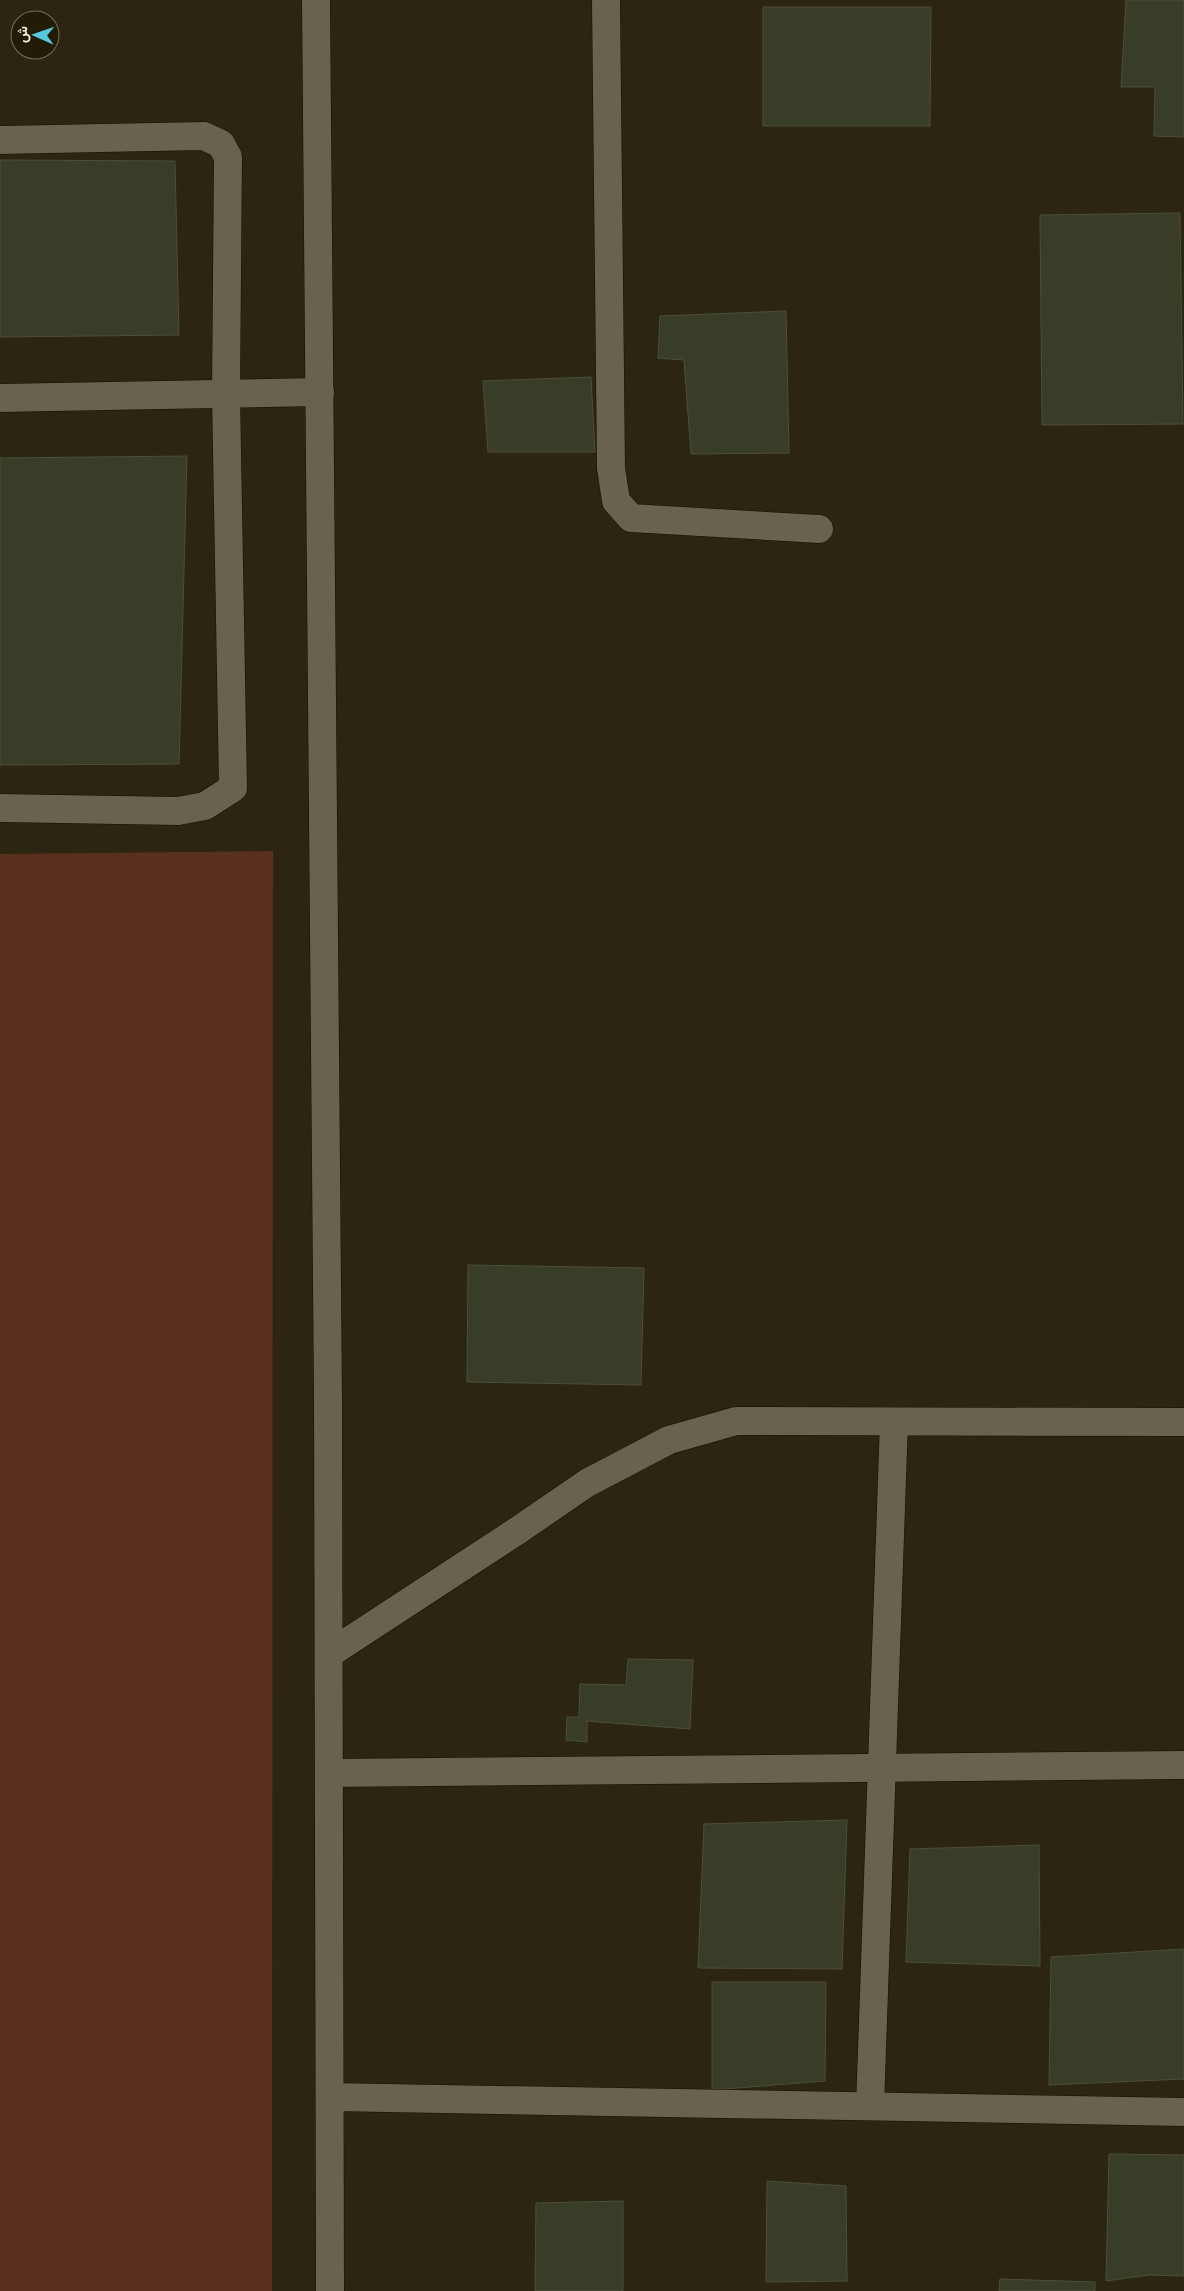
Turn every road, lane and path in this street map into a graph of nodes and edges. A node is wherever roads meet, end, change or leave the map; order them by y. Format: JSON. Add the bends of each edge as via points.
{"nodes":[{"id":1,"x":316,"y":0,"type":"edge"},
{"id":2,"x":606,"y":0,"type":"edge"},
{"id":3,"x":0,"y":140,"type":"edge"},
{"id":4,"x":320,"y":392,"type":"junction"},
{"id":5,"x":226,"y":394,"type":"junction"},
{"id":6,"x":0,"y":398,"type":"edge"},
{"id":7,"x":819,"y":529,"type":"dead end"},
{"id":8,"x":0,"y":808,"type":"edge"},
{"id":9,"x":894,"y":1422,"type":"junction"},
{"id":10,"x":1184,"y":1422,"type":"edge"},
{"id":11,"x":329,"y":1654,"type":"junction"},
{"id":12,"x":1184,"y":1764,"type":"edge"},
{"id":13,"x":883,"y":1768,"type":"junction"},
{"id":14,"x":329,"y":1773,"type":"junction"},
{"id":15,"x":330,"y":2097,"type":"junction"},
{"id":16,"x":870,"y":2106,"type":"junction"},
{"id":17,"x":1184,"y":2112,"type":"edge"},
{"id":18,"x":330,"y":2291,"type":"edge"}],
"edges":[{"from":1,"to":4,"type":"street"},
{"from":2,"to":7,"type":"street","via":[[611,468],[616,501],[632,518]]},
{"from":3,"to":5,"type":"street","via":[[204,136],[221,144],[228,158]]},
{"from":4,"to":5,"type":"street"},
{"from":4,"to":11,"type":"street"},
{"from":5,"to":6,"type":"street"},
{"from":5,"to":8,"type":"street","via":[[232,788],[205,806],[178,811]]},
{"from":9,"to":10,"type":"street"},
{"from":9,"to":11,"type":"street","via":[[736,1421],[669,1440],[587,1482]]},
{"from":9,"to":13,"type":"street"},
{"from":11,"to":14,"type":"street"},
{"from":12,"to":13,"type":"street"},
{"from":13,"to":14,"type":"street"},
{"from":13,"to":16,"type":"street"},
{"from":14,"to":15,"type":"street"},
{"from":15,"to":16,"type":"street"},
{"from":15,"to":18,"type":"street"},
{"from":16,"to":17,"type":"street"}]}
